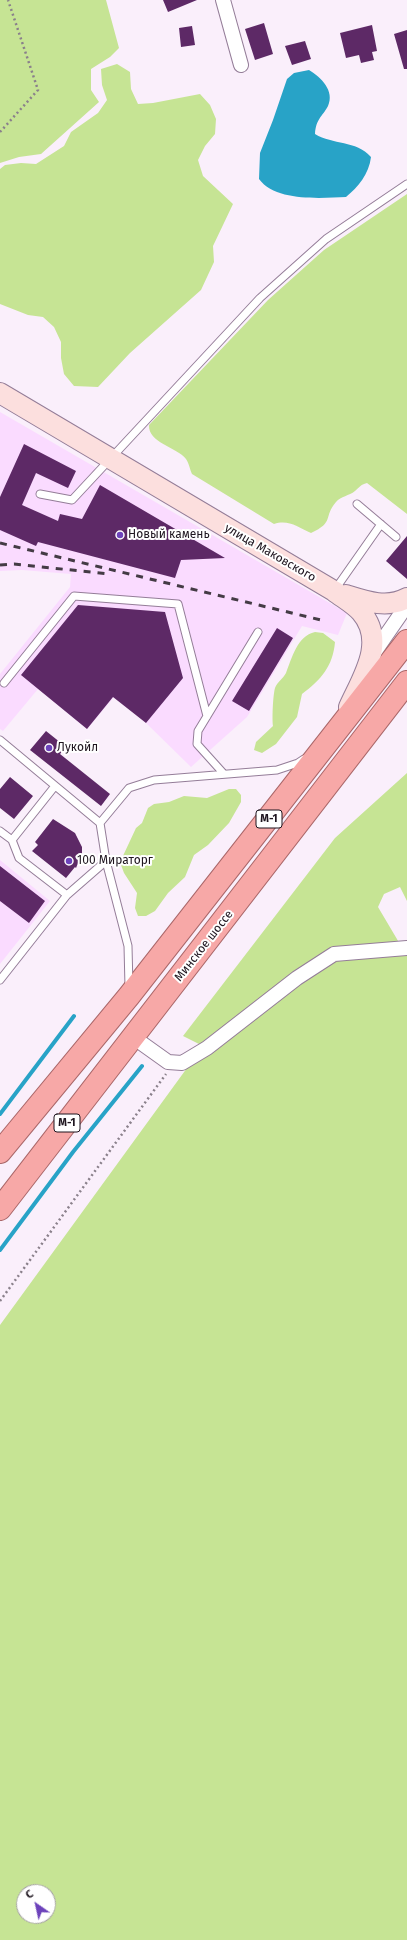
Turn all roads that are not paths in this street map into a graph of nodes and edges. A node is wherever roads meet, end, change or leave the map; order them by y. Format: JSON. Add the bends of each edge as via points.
{"nodes":[{"id":1,"x":222,"y":0,"type":"edge"},
{"id":2,"x":240,"y":65,"type":"dead end"},
{"id":3,"x":407,"y":184,"type":"edge"},
{"id":4,"x":0,"y":393,"type":"edge"},
{"id":5,"x":109,"y":459,"type":"junction"},
{"id":6,"x":40,"y":494,"type":"dead end"},
{"id":7,"x":357,"y":504,"type":"dead end"},
{"id":8,"x":381,"y":524,"type":"junction"},
{"id":9,"x":396,"y":537,"type":"dead end"},
{"id":10,"x":334,"y":591,"type":"junction"},
{"id":11,"x":407,"y":598,"type":"edge"},
{"id":12,"x":407,"y":605,"type":"edge"},
{"id":13,"x":258,"y":632,"type":"dead end"},
{"id":14,"x":407,"y":641,"type":"edge"},
{"id":15,"x":371,"y":657,"type":"junction"},
{"id":16,"x":407,"y":682,"type":"edge"},
{"id":17,"x":4,"y":683,"type":"dead end"},
{"id":18,"x":208,"y":716,"type":"junction"},
{"id":19,"x":334,"y":736,"type":"junction"},
{"id":20,"x":0,"y":740,"type":"edge"},
{"id":21,"x":224,"y":774,"type":"junction"},
{"id":22,"x":55,"y":786,"type":"junction"},
{"id":23,"x":100,"y":823,"type":"junction"},
{"id":24,"x":0,"y":831,"type":"edge"},
{"id":25,"x":12,"y":840,"type":"junction"},
{"id":26,"x":106,"y":861,"type":"junction"},
{"id":27,"x":66,"y":895,"type":"junction"},
{"id":28,"x":407,"y":948,"type":"edge"},
{"id":29,"x":0,"y":980,"type":"edge"},
{"id":30,"x":129,"y":996,"type":"junction"},
{"id":31,"x":133,"y":1037,"type":"junction"},
{"id":32,"x":0,"y":1152,"type":"edge"},
{"id":33,"x":0,"y":1209,"type":"edge"}],
"edges":[{"from":1,"to":2,"type":"street"},
{"from":3,"to":5,"type":"lane","via":[[326,239],[260,298]]},
{"from":4,"to":5,"type":"main road","name":"улица Маковского"},
{"from":5,"to":6,"type":"lane","via":[[72,500]]},
{"from":5,"to":10,"type":"main road","name":"улица Маковского"},
{"from":7,"to":8,"type":"lane"},
{"from":8,"to":9,"type":"lane"},
{"from":8,"to":10,"type":"lane"},
{"from":10,"to":11,"type":"main road","via":[[369,602],[387,604],[401,602]]},
{"from":10,"to":15,"type":"main road","name":"улица Маковского","via":[[361,612],[370,625],[373,640]]},
{"from":12,"to":15,"type":"street"},
{"from":13,"to":18,"type":"lane"},
{"from":14,"to":19,"type":"highway","number":"М-1"},
{"from":15,"to":19,"type":"main road","name":"улица Маковского"},
{"from":16,"to":31,"type":"highway","name":"Минское шоссе","number":"М-1"},
{"from":17,"to":18,"type":"lane","via":[[74,596],[178,604]]},
{"from":18,"to":21,"type":"lane","via":[[198,731],[197,744]]},
{"from":19,"to":21,"type":"lane","via":[[298,763],[277,770]]},
{"from":19,"to":30,"type":"highway","number":"М-1"},
{"from":20,"to":22,"type":"lane"},
{"from":21,"to":23,"type":"lane","via":[[154,780],[129,788]]},
{"from":22,"to":23,"type":"lane"},
{"from":22,"to":25,"type":"lane"},
{"from":23,"to":26,"type":"lane"},
{"from":24,"to":25,"type":"lane"},
{"from":25,"to":27,"type":"lane","via":[[19,858]]},
{"from":26,"to":27,"type":"lane"},
{"from":26,"to":30,"type":"lane","via":[[128,946]]},
{"from":27,"to":29,"type":"lane"},
{"from":28,"to":31,"type":"street","via":[[334,954],[297,978],[207,1048],[182,1063],[168,1062]]},
{"from":30,"to":32,"type":"highway","number":"М-1"},
{"from":31,"to":33,"type":"highway","name":"Минское шоссе","number":"М-1"}]}
